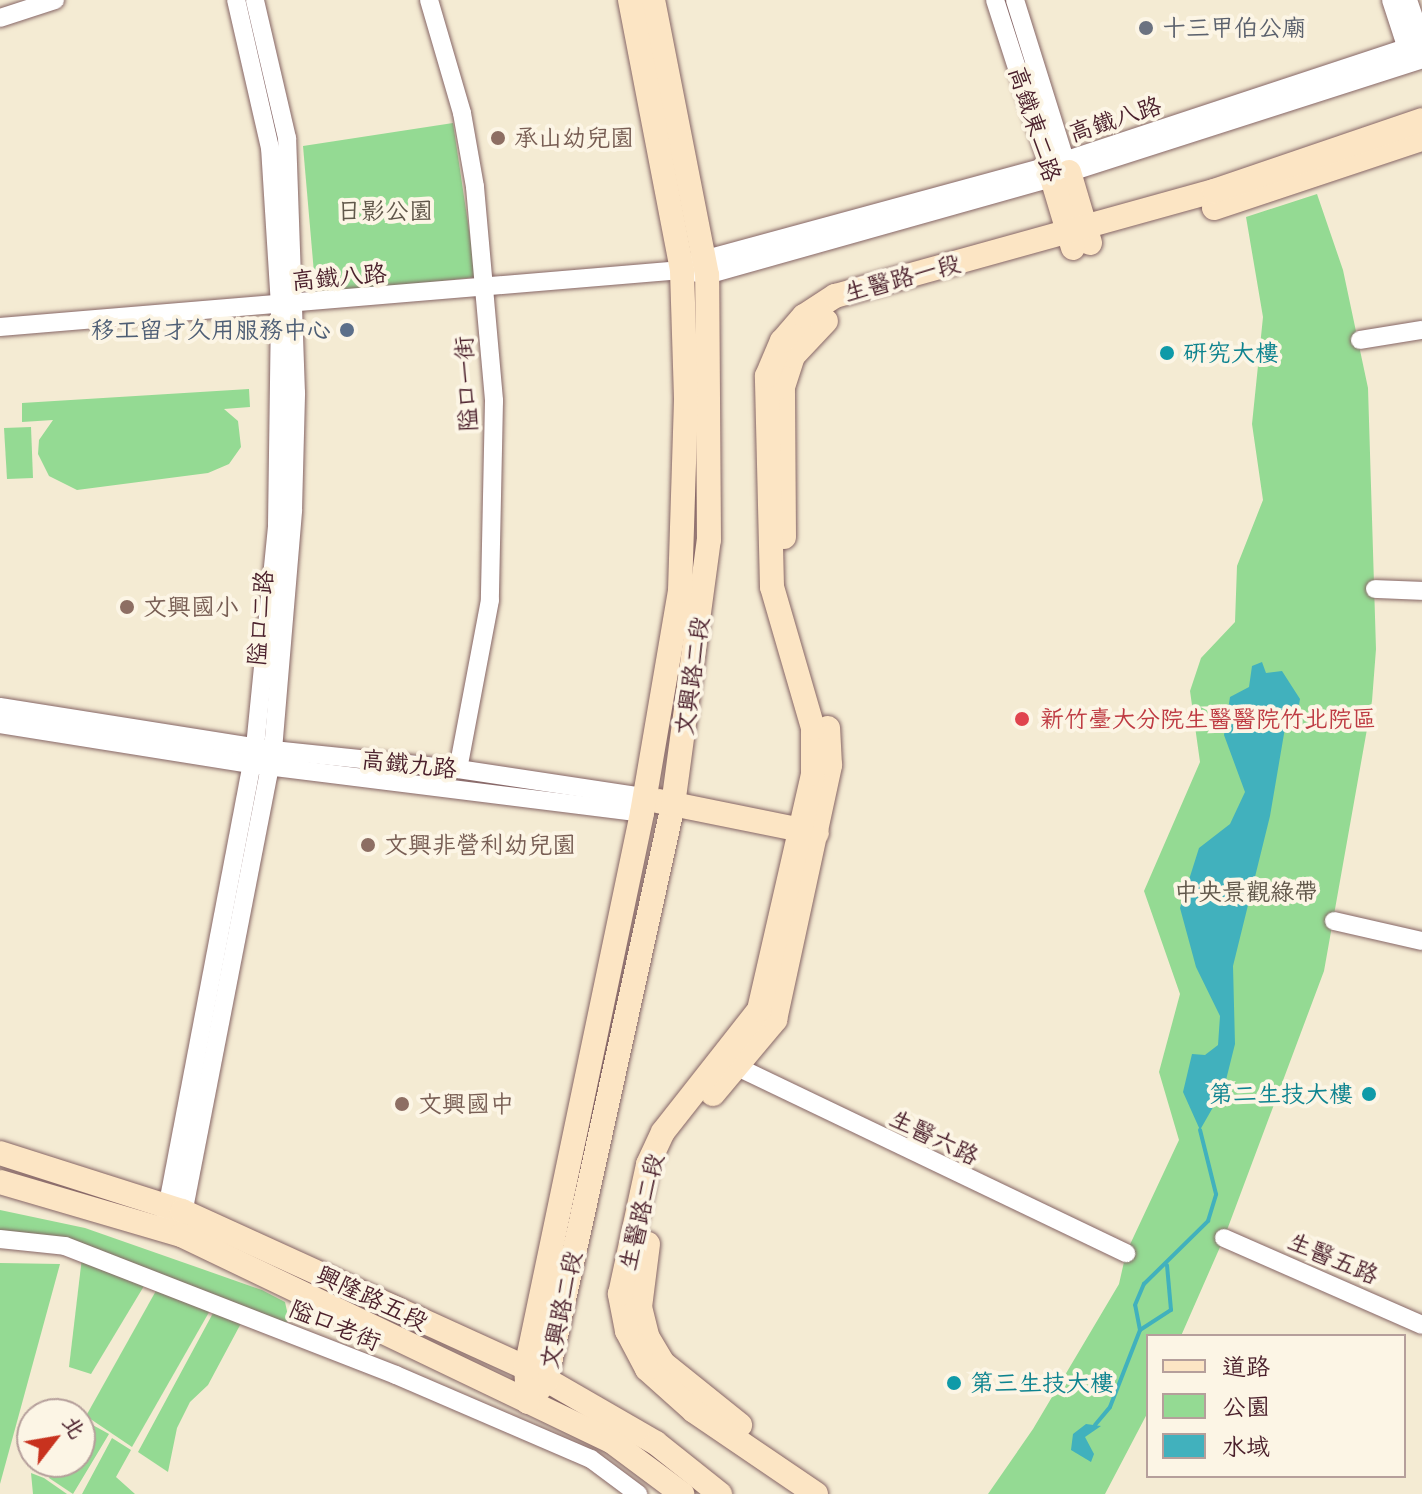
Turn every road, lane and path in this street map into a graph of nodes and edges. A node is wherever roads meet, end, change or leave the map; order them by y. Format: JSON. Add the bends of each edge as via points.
{"nodes":[{"id":1,"x":55,"y":0,"type":"edge"},
{"id":2,"x":236,"y":0,"type":"edge"},
{"id":3,"x":255,"y":0,"type":"edge"},
{"id":4,"x":429,"y":0,"type":"edge"},
{"id":5,"x":630,"y":0,"type":"edge"},
{"id":6,"x":653,"y":0,"type":"edge"},
{"id":7,"x":995,"y":0,"type":"edge"},
{"id":8,"x":1015,"y":0,"type":"edge"},
{"id":9,"x":1391,"y":0,"type":"edge"},
{"id":10,"x":1408,"y":0,"type":"edge"},
{"id":11,"x":0,"y":18,"type":"edge"},
{"id":12,"x":1417,"y":51,"type":"edge"},
{"id":13,"x":1422,"y":120,"type":"edge"},
{"id":14,"x":1422,"y":139,"type":"edge"},
{"id":15,"x":1059,"y":169,"type":"junction"},
{"id":16,"x":1080,"y":238,"type":"junction"},
{"id":17,"x":705,"y":266,"type":"junction"},
{"id":18,"x":682,"y":270,"type":"junction"},
{"id":19,"x":484,"y":289,"type":"junction"},
{"id":20,"x":287,"y":306,"type":"junction"},
{"id":21,"x":0,"y":327,"type":"edge"},
{"id":22,"x":1422,"y":330,"type":"edge"},
{"id":23,"x":1360,"y":340,"type":"dead end"},
{"id":24,"x":1375,"y":589,"type":"dead end"},
{"id":25,"x":1422,"y":591,"type":"edge"},
{"id":26,"x":0,"y":707,"type":"edge"},
{"id":27,"x":0,"y":724,"type":"edge"},
{"id":28,"x":262,"y":757,"type":"junction"},
{"id":29,"x":458,"y":769,"type":"junction"},
{"id":30,"x":643,"y":805,"type":"junction"},
{"id":31,"x":671,"y":812,"type":"junction"},
{"id":32,"x":807,"y":839,"type":"junction"},
{"id":33,"x":1334,"y":921,"type":"dead end"},
{"id":34,"x":1422,"y":941,"type":"edge"},
{"id":35,"x":730,"y":1064,"type":"junction"},
{"id":36,"x":0,"y":1153,"type":"edge"},
{"id":37,"x":0,"y":1182,"type":"edge"},
{"id":38,"x":173,"y":1221,"type":"junction"},
{"id":39,"x":1224,"y":1238,"type":"dead end"},
{"id":40,"x":0,"y":1239,"type":"edge"},
{"id":41,"x":1126,"y":1253,"type":"dead end"},
{"id":42,"x":1422,"y":1325,"type":"edge"},
{"id":43,"x":536,"y":1375,"type":"junction"},
{"id":44,"x":528,"y":1402,"type":"junction"},
{"id":45,"x":638,"y":1494,"type":"edge"},
{"id":46,"x":682,"y":1494,"type":"edge"},
{"id":47,"x":720,"y":1494,"type":"edge"},
{"id":48,"x":816,"y":1494,"type":"edge"},
{"id":49,"x":836,"y":1494,"type":"edge"}],
"edges":[{"from":1,"to":11,"type":"street"},
{"from":2,"to":20,"type":"street","name":"隘口二路","via":[[270,148]]},
{"from":3,"to":20,"type":"street","name":"隘口二路","via":[[287,138]]},
{"from":4,"to":19,"type":"street","name":"隘口一街","via":[[462,113]]},
{"from":5,"to":18,"type":"street","name":"文興路二段"},
{"from":6,"to":17,"type":"street","name":"文興路二段"},
{"from":7,"to":15,"type":"street","name":"高鐵東二路"},
{"from":8,"to":15,"type":"street","name":"高鐵東二路"},
{"from":9,"to":12,"type":"street"},
{"from":10,"to":12,"type":"street"},
{"from":12,"to":15,"type":"street","name":"高鐵八路"},
{"from":13,"to":16,"type":"street","name":"生醫路一段"},
{"from":14,"to":16,"type":"street","name":"生醫路一段","via":[[1325,175]]},
{"from":15,"to":16,"type":"street","name":"高鐵東二路"},
{"from":15,"to":17,"type":"street","name":"高鐵八路"},
{"from":16,"to":32,"type":"street","name":"生醫路一段","via":[[848,307],[814,328],[793,356],[783,387],[784,572],[829,732],[830,765]]},
{"from":17,"to":18,"type":"street","name":"高鐵八路"},
{"from":17,"to":31,"type":"street","name":"文興路二段","via":[[709,540]]},
{"from":18,"to":19,"type":"street","name":"高鐵八路"},
{"from":18,"to":30,"type":"street","name":"文興路二段","via":[[686,398],[680,591]]},
{"from":19,"to":20,"type":"street","name":"高鐵八路"},
{"from":19,"to":29,"type":"street","name":"隘口一街","via":[[494,401],[490,600]]},
{"from":20,"to":21,"type":"street","name":"高鐵八路"},
{"from":20,"to":28,"type":"street","name":"隘口二路"},
{"from":22,"to":23,"type":"street"},
{"from":24,"to":25,"type":"street"},
{"from":26,"to":28,"type":"street","name":"高鐵九路"},
{"from":27,"to":28,"type":"street","name":"高鐵九路"},
{"from":28,"to":29,"type":"street","name":"高鐵九路"},
{"from":28,"to":30,"type":"street","name":"高鐵九路"},
{"from":28,"to":38,"type":"street","name":"隘口二路"},
{"from":29,"to":30,"type":"street","name":"高鐵九路"},
{"from":30,"to":31,"type":"street","name":"高鐵九路"},
{"from":30,"to":43,"type":"street","name":"文興路二段"},
{"from":31,"to":32,"type":"street","name":"高鐵九路"},
{"from":31,"to":43,"type":"street","name":"文興路二段"},
{"from":32,"to":35,"type":"street","name":"生醫路二段","via":[[775,1020]]},
{"from":33,"to":34,"type":"street"},
{"from":35,"to":41,"type":"street","name":"生醫六路"},
{"from":35,"to":48,"type":"street","name":"生醫路二段","via":[[682,1105],[648,1164],[620,1294],[627,1331],[647,1369],[694,1411]]},
{"from":35,"to":49,"type":"street","name":"生醫路二段","via":[[665,1158],[640,1307],[648,1338],[663,1363]]},
{"from":36,"to":38,"type":"street","name":"興隆路五段"},
{"from":37,"to":38,"type":"street","name":"興隆路五段"},
{"from":38,"to":43,"type":"street","name":"興隆路五段"},
{"from":38,"to":44,"type":"street","name":"興隆路五段"},
{"from":39,"to":42,"type":"street","name":"生醫五路"},
{"from":40,"to":45,"type":"street","name":"隘口老街","via":[[65,1246],[367,1363],[591,1459]]},
{"from":43,"to":44,"type":"street","name":"文興路二段"},
{"from":43,"to":47,"type":"street","name":"興隆路五段","via":[[656,1443]]},
{"from":44,"to":46,"type":"street","name":"興隆路五段","via":[[611,1441]]}]}
